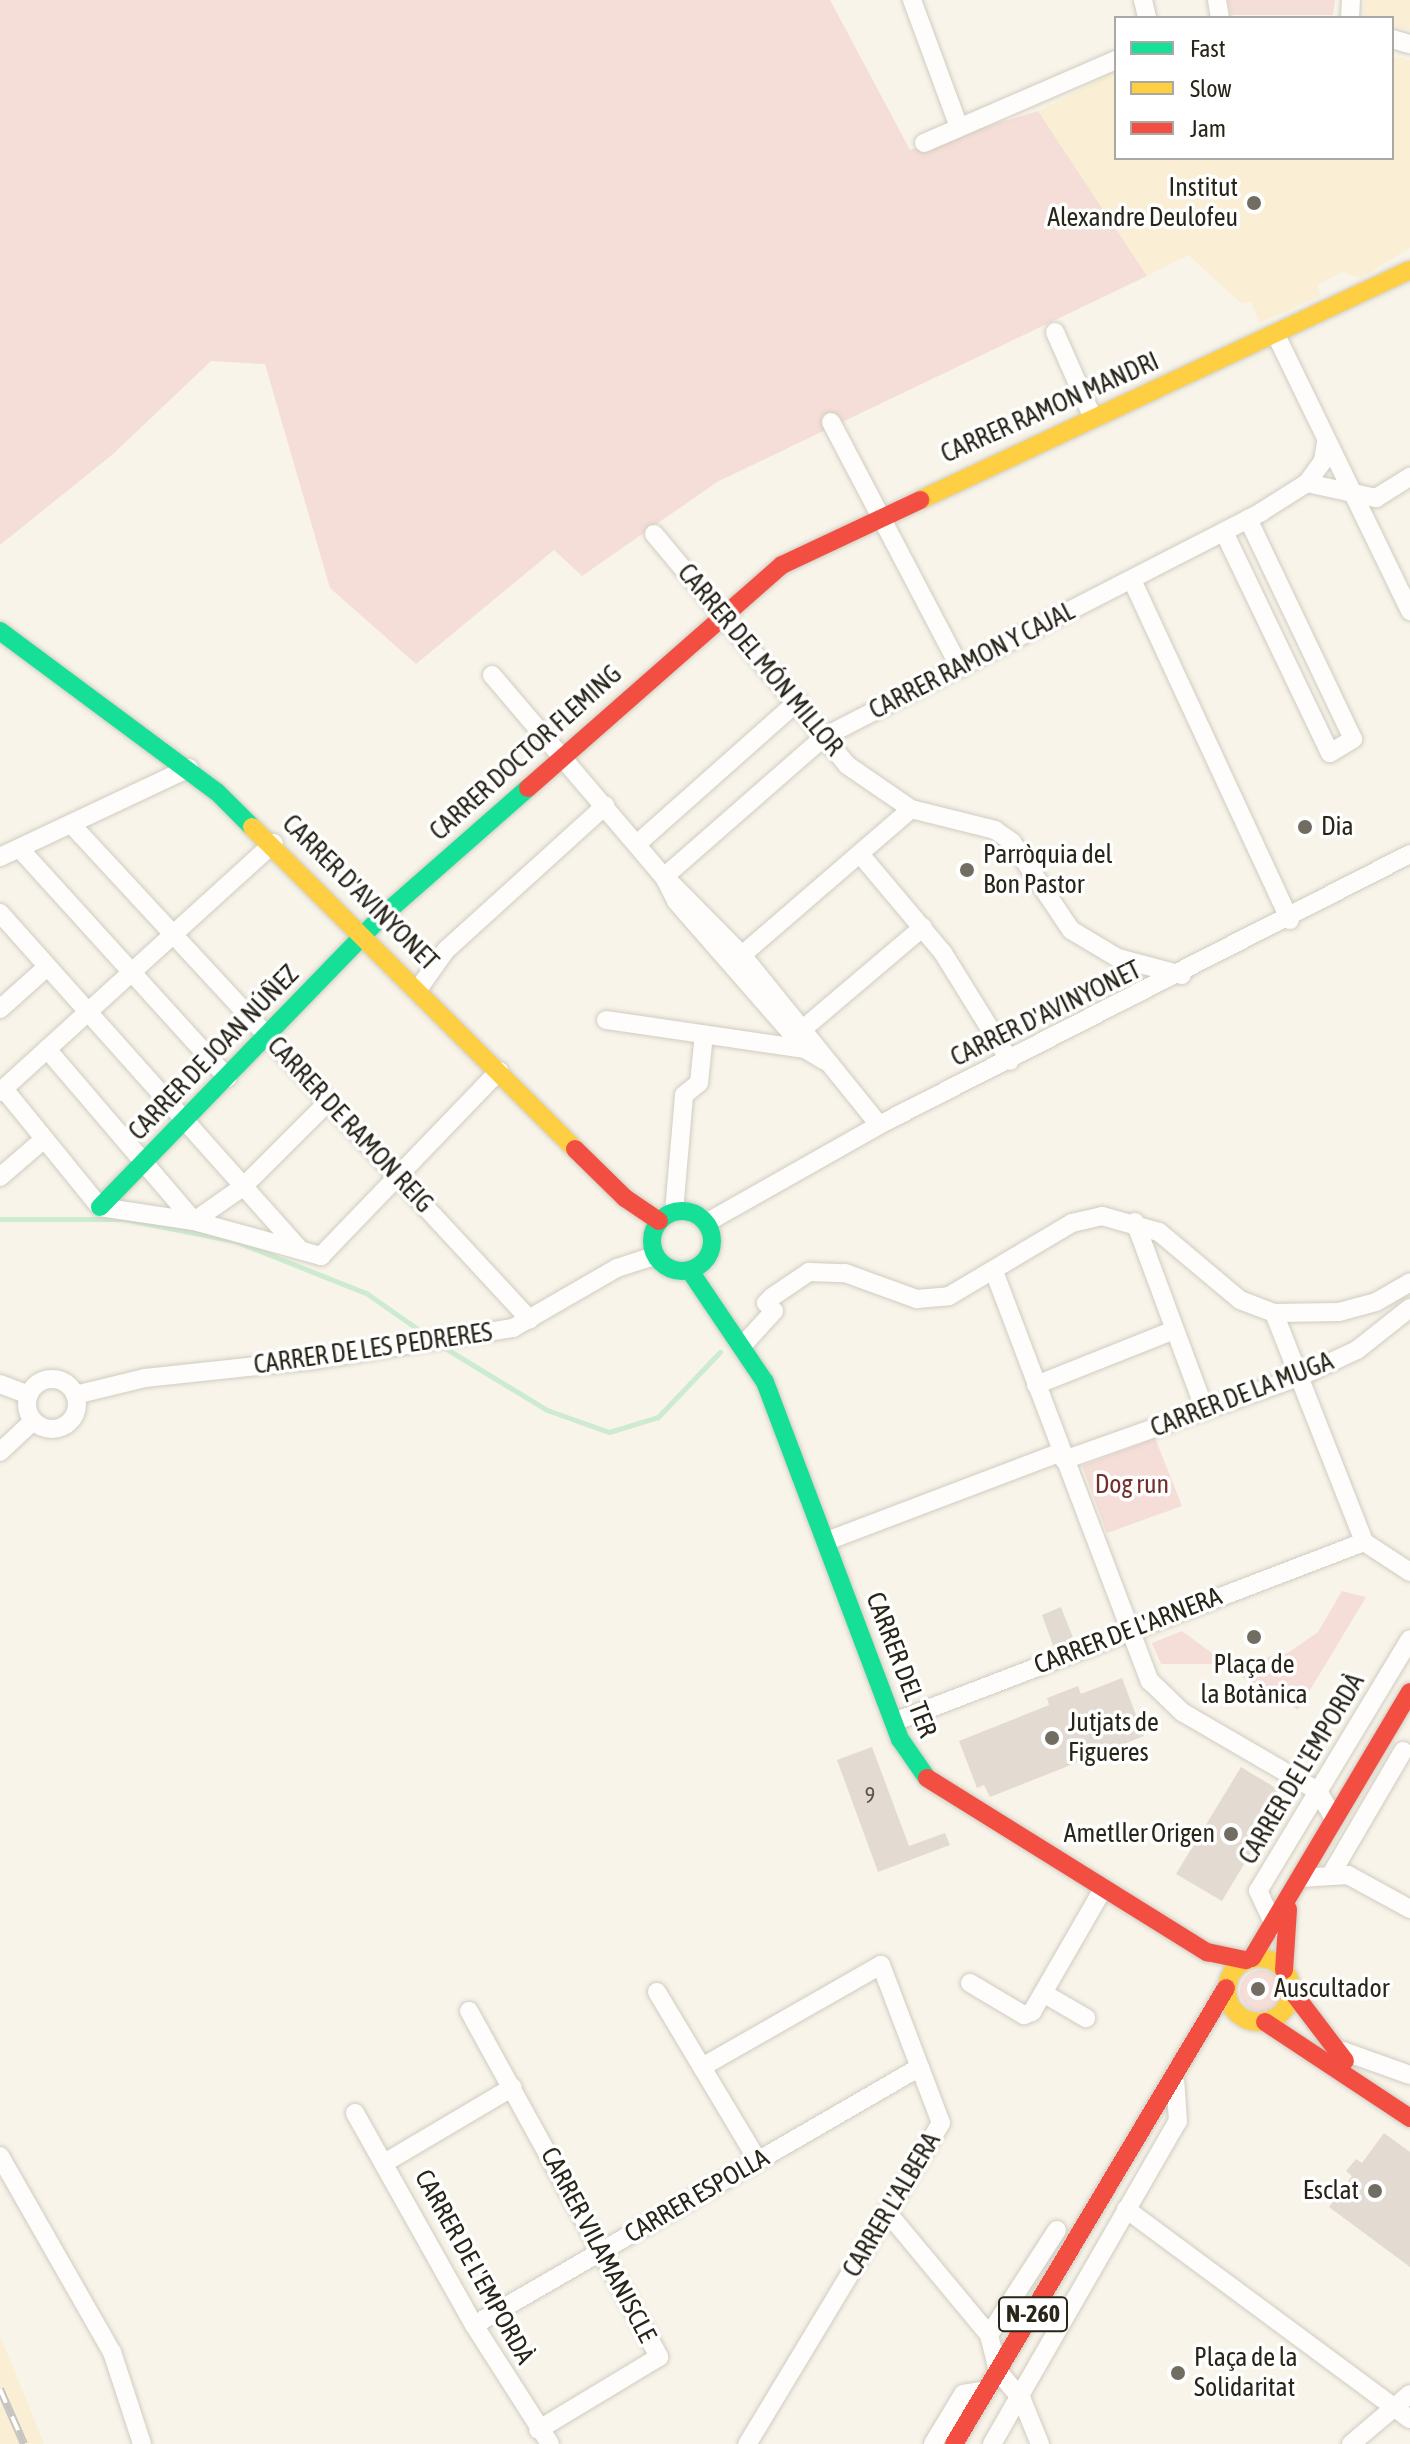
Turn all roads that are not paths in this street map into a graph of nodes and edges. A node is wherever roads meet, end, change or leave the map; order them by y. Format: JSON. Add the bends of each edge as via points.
{"nodes":[{"id":1,"x":912,"y":0,"type":"edge"},
{"id":2,"x":1114,"y":61,"type":"edge"},
{"id":3,"x":959,"y":127,"type":"junction"},
{"id":4,"x":924,"y":143,"type":"dead end"},
{"id":5,"x":1410,"y":270,"type":"edge"},
{"id":6,"x":1055,"y":332,"type":"dead end"},
{"id":7,"x":1276,"y":335,"type":"junction"},
{"id":8,"x":1092,"y":416,"type":"junction"},
{"id":9,"x":831,"y":422,"type":"dead end"},
{"id":10,"x":1326,"y":441,"type":"junction"},
{"id":11,"x":1410,"y":477,"type":"edge"},
{"id":12,"x":1307,"y":483,"type":"junction"},
{"id":13,"x":1358,"y":497,"type":"junction"},
{"id":14,"x":881,"y":514,"type":"junction"},
{"id":15,"x":1248,"y":519,"type":"junction"},
{"id":16,"x":1224,"y":532,"type":"junction"},
{"id":17,"x":654,"y":534,"type":"dead end"},
{"id":18,"x":1132,"y":580,"type":"junction"},
{"id":19,"x":1405,"y":589,"type":"edge"},
{"id":20,"x":724,"y":611,"type":"junction"},
{"id":21,"x":1410,"y":611,"type":"edge"},
{"id":22,"x":0,"y":631,"type":"edge"},
{"id":23,"x":960,"y":668,"type":"junction"},
{"id":24,"x":492,"y":675,"type":"dead end"},
{"id":25,"x":798,"y":701,"type":"junction"},
{"id":26,"x":824,"y":737,"type":"junction"},
{"id":27,"x":563,"y":755,"type":"junction"},
{"id":28,"x":189,"y":768,"type":"junction"},
{"id":29,"x":605,"y":806,"type":"junction"},
{"id":30,"x":911,"y":809,"type":"junction"},
{"id":31,"x":72,"y":825,"type":"junction"},
{"id":32,"x":274,"y":843,"type":"junction"},
{"id":33,"x":637,"y":844,"type":"junction"},
{"id":34,"x":20,"y":849,"type":"junction"},
{"id":35,"x":860,"y":854,"type":"junction"},
{"id":36,"x":1410,"y":854,"type":"edge"},
{"id":37,"x":0,"y":857,"type":"edge"},
{"id":38,"x":664,"y":877,"type":"junction"},
{"id":39,"x":1290,"y":920,"type":"junction"},
{"id":40,"x":3,"y":923,"type":"edge"},
{"id":41,"x":923,"y":927,"type":"junction"},
{"id":42,"x":364,"y":934,"type":"junction"},
{"id":43,"x":172,"y":935,"type":"junction"},
{"id":44,"x":742,"y":955,"type":"junction"},
{"id":45,"x":47,"y":967,"type":"junction"},
{"id":46,"x":132,"y":972,"type":"junction"},
{"id":47,"x":1182,"y":975,"type":"junction"},
{"id":48,"x":419,"y":988,"type":"junction"},
{"id":49,"x":0,"y":1009,"type":"edge"},
{"id":50,"x":87,"y":1013,"type":"junction"},
{"id":51,"x":606,"y":1020,"type":"dead end"},
{"id":52,"x":804,"y":1028,"type":"junction"},
{"id":53,"x":704,"y":1034,"type":"junction"},
{"id":54,"x":268,"y":1038,"type":"junction"},
{"id":55,"x":47,"y":1049,"type":"junction"},
{"id":56,"x":805,"y":1049,"type":"junction"},
{"id":57,"x":825,"y":1061,"type":"junction"},
{"id":58,"x":1010,"y":1061,"type":"junction"},
{"id":59,"x":499,"y":1071,"type":"junction"},
{"id":60,"x":228,"y":1078,"type":"junction"},
{"id":61,"x":2,"y":1091,"type":"edge"},
{"id":62,"x":328,"y":1102,"type":"junction"},
{"id":63,"x":185,"y":1120,"type":"junction"},
{"id":64,"x":879,"y":1125,"type":"junction"},
{"id":65,"x":44,"y":1139,"type":"junction"},
{"id":66,"x":142,"y":1164,"type":"junction"},
{"id":67,"x":396,"y":1174,"type":"junction"},
{"id":68,"x":0,"y":1177,"type":"edge"},
{"id":69,"x":244,"y":1186,"type":"junction"},
{"id":70,"x":100,"y":1207,"type":"junction"},
{"id":71,"x":667,"y":1217,"type":"junction"},
{"id":72,"x":194,"y":1221,"type":"junction"},
{"id":73,"x":1135,"y":1222,"type":"junction"},
{"id":74,"x":706,"y":1223,"type":"junction"},
{"id":75,"x":298,"y":1248,"type":"junction"},
{"id":76,"x":655,"y":1256,"type":"junction"},
{"id":77,"x":690,"y":1271,"type":"junction"},
{"id":78,"x":995,"y":1274,"type":"junction"},
{"id":79,"x":1409,"y":1287,"type":"edge"},
{"id":80,"x":1410,"y":1308,"type":"edge"},
{"id":81,"x":1274,"y":1313,"type":"junction"},
{"id":82,"x":530,"y":1320,"type":"junction"},
{"id":83,"x":1174,"y":1330,"type":"junction"},
{"id":84,"x":743,"y":1345,"type":"junction"},
{"id":85,"x":1301,"y":1376,"type":"junction"},
{"id":86,"x":0,"y":1384,"type":"edge"},
{"id":87,"x":1036,"y":1385,"type":"junction"},
{"id":88,"x":29,"y":1395,"type":"junction"},
{"id":89,"x":75,"y":1395,"type":"junction"},
{"id":90,"x":1205,"y":1410,"type":"junction"},
{"id":91,"x":33,"y":1421,"type":"junction"},
{"id":92,"x":0,"y":1452,"type":"edge"},
{"id":93,"x":1062,"y":1456,"type":"junction"},
{"id":94,"x":827,"y":1541,"type":"junction"},
{"id":95,"x":1364,"y":1542,"type":"junction"},
{"id":96,"x":1410,"y":1572,"type":"edge"},
{"id":97,"x":1129,"y":1629,"type":"junction"},
{"id":98,"x":1410,"y":1639,"type":"edge"},
{"id":99,"x":1410,"y":1692,"type":"edge"},
{"id":100,"x":894,"y":1722,"type":"junction"},
{"id":101,"x":1383,"y":1737,"type":"junction"},
{"id":102,"x":1406,"y":1753,"type":"edge"},
{"id":103,"x":1318,"y":1791,"type":"junction"},
{"id":104,"x":1334,"y":1819,"type":"junction"},
{"id":105,"x":1333,"y":1871,"type":"junction"},
{"id":106,"x":1300,"y":1878,"type":"junction"},
{"id":107,"x":1102,"y":1891,"type":"junction"},
{"id":108,"x":1288,"y":1901,"type":"junction"},
{"id":109,"x":1410,"y":1909,"type":"edge"},
{"id":110,"x":1275,"y":1927,"type":"junction"},
{"id":111,"x":1207,"y":1952,"type":"junction"},
{"id":112,"x":1249,"y":1959,"type":"junction"},
{"id":113,"x":1284,"y":1970,"type":"junction"},
{"id":114,"x":970,"y":1983,"type":"dead end"},
{"id":115,"x":1227,"y":1986,"type":"junction"},
{"id":116,"x":1291,"y":1990,"type":"junction"},
{"id":117,"x":657,"y":1992,"type":"dead end"},
{"id":118,"x":1043,"y":1993,"type":"junction"},
{"id":119,"x":469,"y":2011,"type":"dead end"},
{"id":120,"x":1086,"y":2018,"type":"dead end"},
{"id":121,"x":1260,"y":2022,"type":"junction"},
{"id":122,"x":1343,"y":2051,"type":"junction"},
{"id":123,"x":702,"y":2067,"type":"junction"},
{"id":124,"x":920,"y":2067,"type":"junction"},
{"id":125,"x":1348,"y":2072,"type":"junction"},
{"id":126,"x":1410,"y":2075,"type":"edge"},
{"id":127,"x":1178,"y":2076,"type":"junction"},
{"id":128,"x":1410,"y":2081,"type":"edge"},
{"id":129,"x":513,"y":2087,"type":"junction"},
{"id":130,"x":355,"y":2113,"type":"dead end"},
{"id":131,"x":1407,"y":2116,"type":"edge"},
{"id":132,"x":0,"y":2156,"type":"edge"},
{"id":133,"x":758,"y":2161,"type":"junction"},
{"id":134,"x":386,"y":2162,"type":"junction"},
{"id":135,"x":1126,"y":2209,"type":"junction"},
{"id":136,"x":887,"y":2212,"type":"junction"},
{"id":137,"x":1073,"y":2249,"type":"junction"},
{"id":138,"x":602,"y":2252,"type":"junction"},
{"id":139,"x":474,"y":2325,"type":"junction"},
{"id":140,"x":989,"y":2335,"type":"junction"},
{"id":141,"x":1021,"y":2335,"type":"junction"},
{"id":142,"x":998,"y":2371,"type":"junction"},
{"id":143,"x":987,"y":2390,"type":"junction"},
{"id":144,"x":1410,"y":2394,"type":"edge"},
{"id":145,"x":1022,"y":2400,"type":"junction"},
{"id":146,"x":1393,"y":2407,"type":"junction"},
{"id":147,"x":1410,"y":2419,"type":"edge"},
{"id":148,"x":544,"y":2437,"type":"edge"},
{"id":149,"x":142,"y":2444,"type":"edge"},
{"id":150,"x":747,"y":2444,"type":"edge"},
{"id":151,"x":933,"y":2444,"type":"edge"},
{"id":152,"x":954,"y":2444,"type":"edge"},
{"id":153,"x":992,"y":2444,"type":"edge"},
{"id":154,"x":1040,"y":2444,"type":"edge"},
{"id":155,"x":1351,"y":2444,"type":"edge"}],
"edges":[{"from":1,"to":3,"type":"street"},
{"from":2,"to":3,"type":"street"},
{"from":3,"to":4,"type":"street"},
{"from":5,"to":7,"type":"street","name":"CARRER RAMON MANDRI"},
{"from":6,"to":8,"type":"street"},
{"from":7,"to":8,"type":"street","name":"CARRER RAMON MANDRI"},
{"from":7,"to":10,"type":"street"},
{"from":8,"to":14,"type":"street","name":"CARRER RAMON MANDRI"},
{"from":9,"to":14,"type":"street"},
{"from":10,"to":12,"type":"street","via":[[1323,461]]},
{"from":10,"to":13,"type":"street"},
{"from":11,"to":13,"type":"street","via":[[1376,498]]},
{"from":12,"to":13,"type":"street"},
{"from":12,"to":15,"type":"street","name":"CARRER RAMON Y CAJAL"},
{"from":13,"to":19,"type":"street"},
{"from":14,"to":20,"type":"street","name":"CARRER RAMON MANDRI","via":[[792,558]]},
{"from":14,"to":23,"type":"street"},
{"from":15,"to":16,"type":"street","name":"CARRER RAMON Y CAJAL"},
{"from":15,"to":16,"type":"street","via":[[1353,739],[1330,753]]},
{"from":16,"to":18,"type":"street","name":"CARRER RAMON Y CAJAL"},
{"from":17,"to":20,"type":"street","name":"CARRER DEL MÓN MILLOR"},
{"from":18,"to":23,"type":"street","name":"CARRER RAMON Y CAJAL"},
{"from":18,"to":39,"type":"street"},
{"from":19,"to":21,"type":"street"},
{"from":20,"to":25,"type":"street","name":"CARRER DEL MÓN MILLOR"},
{"from":20,"to":27,"type":"street","name":"CARRER DOCTOR FLEMING"},
{"from":22,"to":28,"type":"street","name":"CARRER D'AVINYONET"},
{"from":23,"to":26,"type":"street","name":"CARRER RAMON Y CAJAL"},
{"from":24,"to":27,"type":"street"},
{"from":25,"to":26,"type":"street","name":"CARRER DEL MÓN MILLOR"},
{"from":25,"to":33,"type":"street"},
{"from":26,"to":30,"type":"street","name":"CARRER DEL MÓN MILLOR","via":[[847,765]]},
{"from":26,"to":38,"type":"street","name":"CARRER RAMON Y CAJAL"},
{"from":27,"to":29,"type":"street"},
{"from":27,"to":42,"type":"street","name":"CARRER DOCTOR FLEMING"},
{"from":28,"to":31,"type":"street"},
{"from":28,"to":32,"type":"street","name":"CARRER D'AVINYONET"},
{"from":29,"to":33,"type":"street"},
{"from":29,"to":48,"type":"street","via":[[446,950]]},
{"from":30,"to":35,"type":"street"},
{"from":30,"to":47,"type":"street","name":"CARRER DEL MÓN MILLOR","via":[[995,830],[1012,842],[1071,930],[1118,958]]},
{"from":31,"to":34,"type":"street"},
{"from":31,"to":43,"type":"street","name":"CARRER DE RAMON REIG"},
{"from":32,"to":42,"type":"street","name":"CARRER D'AVINYONET"},
{"from":32,"to":43,"type":"street"},
{"from":33,"to":38,"type":"street"},
{"from":34,"to":37,"type":"street"},
{"from":34,"to":46,"type":"street"},
{"from":35,"to":41,"type":"street"},
{"from":35,"to":44,"type":"street"},
{"from":36,"to":39,"type":"street","name":"CARRER D'AVINYONET"},
{"from":38,"to":44,"type":"street","via":[[682,888]]},
{"from":38,"to":56,"type":"street","via":[[676,901]]},
{"from":39,"to":47,"type":"street","name":"CARRER D'AVINYONET"},
{"from":40,"to":45,"type":"street"},
{"from":41,"to":52,"type":"street"},
{"from":41,"to":58,"type":"street"},
{"from":42,"to":48,"type":"street","name":"CARRER D'AVINYONET"},
{"from":42,"to":54,"type":"street","name":"CARRER DE JOAN NÚÑEZ"},
{"from":43,"to":46,"type":"street"},
{"from":43,"to":54,"type":"street","name":"CARRER DE RAMON REIG"},
{"from":44,"to":52,"type":"street"},
{"from":45,"to":49,"type":"street"},
{"from":45,"to":50,"type":"street"},
{"from":46,"to":50,"type":"street"},
{"from":46,"to":60,"type":"street"},
{"from":47,"to":58,"type":"street","name":"CARRER D'AVINYONET"},
{"from":48,"to":59,"type":"street","name":"CARRER D'AVINYONET"},
{"from":50,"to":55,"type":"street"},
{"from":50,"to":63,"type":"street"},
{"from":51,"to":53,"type":"street"},
{"from":52,"to":57,"type":"street"},
{"from":53,"to":56,"type":"street"},
{"from":53,"to":71,"type":"street","via":[[699,1083],[684,1095]]},
{"from":54,"to":60,"type":"street","name":"CARRER DE JOAN NÚÑEZ"},
{"from":54,"to":62,"type":"street","name":"CARRER DE RAMON REIG"},
{"from":55,"to":61,"type":"street"},
{"from":55,"to":66,"type":"street"},
{"from":56,"to":57,"type":"street"},
{"from":57,"to":64,"type":"street"},
{"from":58,"to":64,"type":"street","name":"CARRER D'AVINYONET"},
{"from":59,"to":67,"type":"street"},
{"from":59,"to":71,"type":"street","name":"CARRER D'AVINYONET","via":[[625,1198]]},
{"from":60,"to":63,"type":"street","name":"CARRER DE JOAN NÚÑEZ"},
{"from":61,"to":65,"type":"street"},
{"from":62,"to":67,"type":"street","name":"CARRER DE RAMON REIG"},
{"from":62,"to":69,"type":"street"},
{"from":63,"to":66,"type":"street","name":"CARRER DE JOAN NÚÑEZ"},
{"from":63,"to":69,"type":"street"},
{"from":64,"to":74,"type":"street","name":"CARRER D'AVINYONET"},
{"from":65,"to":68,"type":"street"},
{"from":65,"to":70,"type":"street"},
{"from":66,"to":70,"type":"street","name":"CARRER DE JOAN NÚÑEZ"},
{"from":66,"to":72,"type":"street"},
{"from":67,"to":75,"type":"street","via":[[321,1256]]},
{"from":67,"to":82,"type":"street","name":"CARRER DE RAMON REIG"},
{"from":69,"to":72,"type":"street"},
{"from":69,"to":75,"type":"street"},
{"from":70,"to":72,"type":"street"},
{"from":71,"to":74,"type":"street","via":[[692,1213]]},
{"from":71,"to":76,"type":"street","via":[[652,1238]]},
{"from":72,"to":75,"type":"street"},
{"from":73,"to":78,"type":"street","via":[[1102,1216],[1072,1223]]},
{"from":73,"to":81,"type":"street","via":[[1159,1232],[1240,1300]]},
{"from":73,"to":83,"type":"street"},
{"from":74,"to":77,"type":"street","via":[[711,1251]]},
{"from":76,"to":77,"type":"street","via":[[670,1269]]},
{"from":76,"to":82,"type":"street","name":"CARRER DE LES PEDRERES","via":[[617,1268]]},
{"from":77,"to":84,"type":"street","name":"CARRER DEL TER"},
{"from":78,"to":84,"type":"street","via":[[949,1296],[917,1299],[820,1269],[791,1279],[772,1297],[766,1303],[774,1311]]},
{"from":78,"to":87,"type":"street"},
{"from":79,"to":81,"type":"street","via":[[1339,1312]]},
{"from":80,"to":85,"type":"street","name":"CARRER DE LA MUGA","via":[[1357,1350]]},
{"from":81,"to":85,"type":"street"},
{"from":82,"to":89,"type":"street","name":"CARRER DE LES PEDRERES","via":[[413,1345],[145,1378]]},
{"from":83,"to":87,"type":"street"},
{"from":83,"to":90,"type":"street"},
{"from":84,"to":94,"type":"street","name":"CARRER DEL TER","via":[[765,1382]]},
{"from":85,"to":90,"type":"street","name":"CARRER DE LA MUGA"},
{"from":85,"to":95,"type":"street"},
{"from":86,"to":88,"type":"street"},
{"from":87,"to":93,"type":"street"},
{"from":88,"to":89,"type":"street","via":[[52,1379]]},
{"from":88,"to":91,"type":"street"},
{"from":89,"to":91,"type":"street","via":[[77,1410],[68,1424],[46,1429]]},
{"from":90,"to":93,"type":"street","name":"CARRER DE LA MUGA"},
{"from":91,"to":92,"type":"street"},
{"from":93,"to":94,"type":"street","name":"CARRER DE LA MUGA"},
{"from":93,"to":97,"type":"street"},
{"from":94,"to":100,"type":"street","name":"CARRER DEL TER"},
{"from":95,"to":96,"type":"street"},
{"from":95,"to":97,"type":"street","name":"CARRER DE L'ARNERA"},
{"from":97,"to":100,"type":"street","name":"CARRER DE L'ARNERA"},
{"from":97,"to":103,"type":"street","via":[[1163,1698]]},
{"from":98,"to":103,"type":"street","name":"CARRER DE L'EMPORDÀ"},
{"from":99,"to":101,"type":"street","name":"CARRER DE L'EMPORDÀ","number":"N-260"},
{"from":100,"to":107,"type":"street","name":"CARRER DEL TER","via":[[912,1762],[935,1786]]},
{"from":101,"to":102,"type":"street"},
{"from":101,"to":104,"type":"street","name":"CARRER DE L'EMPORDÀ","number":"N-260"},
{"from":102,"to":105,"type":"street"},
{"from":103,"to":104,"type":"street"},
{"from":103,"to":110,"type":"street","name":"CARRER DE L'EMPORDÀ","via":[[1258,1891]]},
{"from":104,"to":106,"type":"street","name":"CARRER DE L'EMPORDÀ","number":"N-260"},
{"from":105,"to":106,"type":"street"},
{"from":105,"to":109,"type":"street"},
{"from":106,"to":108,"type":"street","name":"CARRER DE L'EMPORDÀ","number":"N-260"},
{"from":107,"to":111,"type":"street","name":"CARRER DEL TER"},
{"from":107,"to":118,"type":"street"},
{"from":108,"to":110,"type":"street","name":"CARRER DE L'EMPORDÀ","number":"N-260"},
{"from":108,"to":113,"type":"street","name":"CARRER DE L'EMPORDÀ","number":"N-260"},
{"from":110,"to":112,"type":"street","name":"CARRER DE L'EMPORDÀ","number":"N-260"},
{"from":111,"to":112,"type":"street"},
{"from":111,"to":115,"type":"street"},
{"from":112,"to":113,"type":"street","via":[[1268,1958]]},
{"from":112,"to":115,"type":"street","number":"N-260"},
{"from":113,"to":116,"type":"street","number":"N-260"},
{"from":114,"to":118,"type":"street","via":[[1024,2015]]},
{"from":115,"to":121,"type":"street","via":[[1236,2013]]},
{"from":115,"to":127,"type":"street","number":"N-260"},
{"from":116,"to":121,"type":"street","number":"N-260","via":[[1284,2011]]},
{"from":116,"to":122,"type":"street"},
{"from":117,"to":123,"type":"street"},
{"from":118,"to":120,"type":"street"},
{"from":119,"to":129,"type":"street","name":"CARRER VILAMANISCLE"},
{"from":121,"to":125,"type":"street"},
{"from":121,"to":127,"type":"street","number":"N-260","via":[[1226,2033]]},
{"from":122,"to":125,"type":"street"},
{"from":122,"to":126,"type":"street"},
{"from":123,"to":124,"type":"street","name":"CARRER L'ALBERA","via":[[881,1965]]},
{"from":123,"to":133,"type":"street"},
{"from":124,"to":133,"type":"street","name":"CARRER ESPOLLA"},
{"from":124,"to":136,"type":"street","name":"CARRER L'ALBERA","via":[[941,2123]]},
{"from":125,"to":131,"type":"street"},
{"from":127,"to":135,"type":"street","via":[[1178,2121]]},
{"from":127,"to":137,"type":"street","number":"N-260"},
{"from":128,"to":131,"type":"street","via":[[1399,2099]]},
{"from":129,"to":134,"type":"street"},
{"from":129,"to":138,"type":"street","name":"CARRER VILAMANISCLE"},
{"from":130,"to":134,"type":"street","name":"CARRER DE L'EMPORDÀ"},
{"from":132,"to":149,"type":"street","via":[[112,2352]]},
{"from":133,"to":138,"type":"street","name":"CARRER ESPOLLA"},
{"from":134,"to":139,"type":"street","name":"CARRER DE L'EMPORDÀ"},
{"from":135,"to":145,"type":"street"},
{"from":135,"to":146,"type":"street"},
{"from":136,"to":140,"type":"street"},
{"from":136,"to":150,"type":"street","name":"CARRER L'ALBERA"},
{"from":137,"to":140,"type":"street","via":[[1052,2237]]},
{"from":137,"to":141,"type":"street","number":"N-260"},
{"from":138,"to":139,"type":"street","name":"CARRER ESPOLLA"},
{"from":138,"to":148,"type":"street","name":"CARRER VILAMANISCLE","via":[[659,2357]]},
{"from":139,"to":148,"type":"street","name":"CARRER DE L'EMPORDÀ"},
{"from":140,"to":141,"type":"street"},
{"from":140,"to":142,"type":"street"},
{"from":141,"to":142,"type":"street","number":"N-260"},
{"from":142,"to":143,"type":"street","number":"N-260"},
{"from":142,"to":145,"type":"street"},
{"from":143,"to":151,"type":"street","via":[[963,2394]]},
{"from":143,"to":152,"type":"street","number":"N-260"},
{"from":144,"to":146,"type":"street"},
{"from":145,"to":153,"type":"street"},
{"from":145,"to":154,"type":"street"},
{"from":146,"to":147,"type":"street"},
{"from":146,"to":155,"type":"street"}]}
